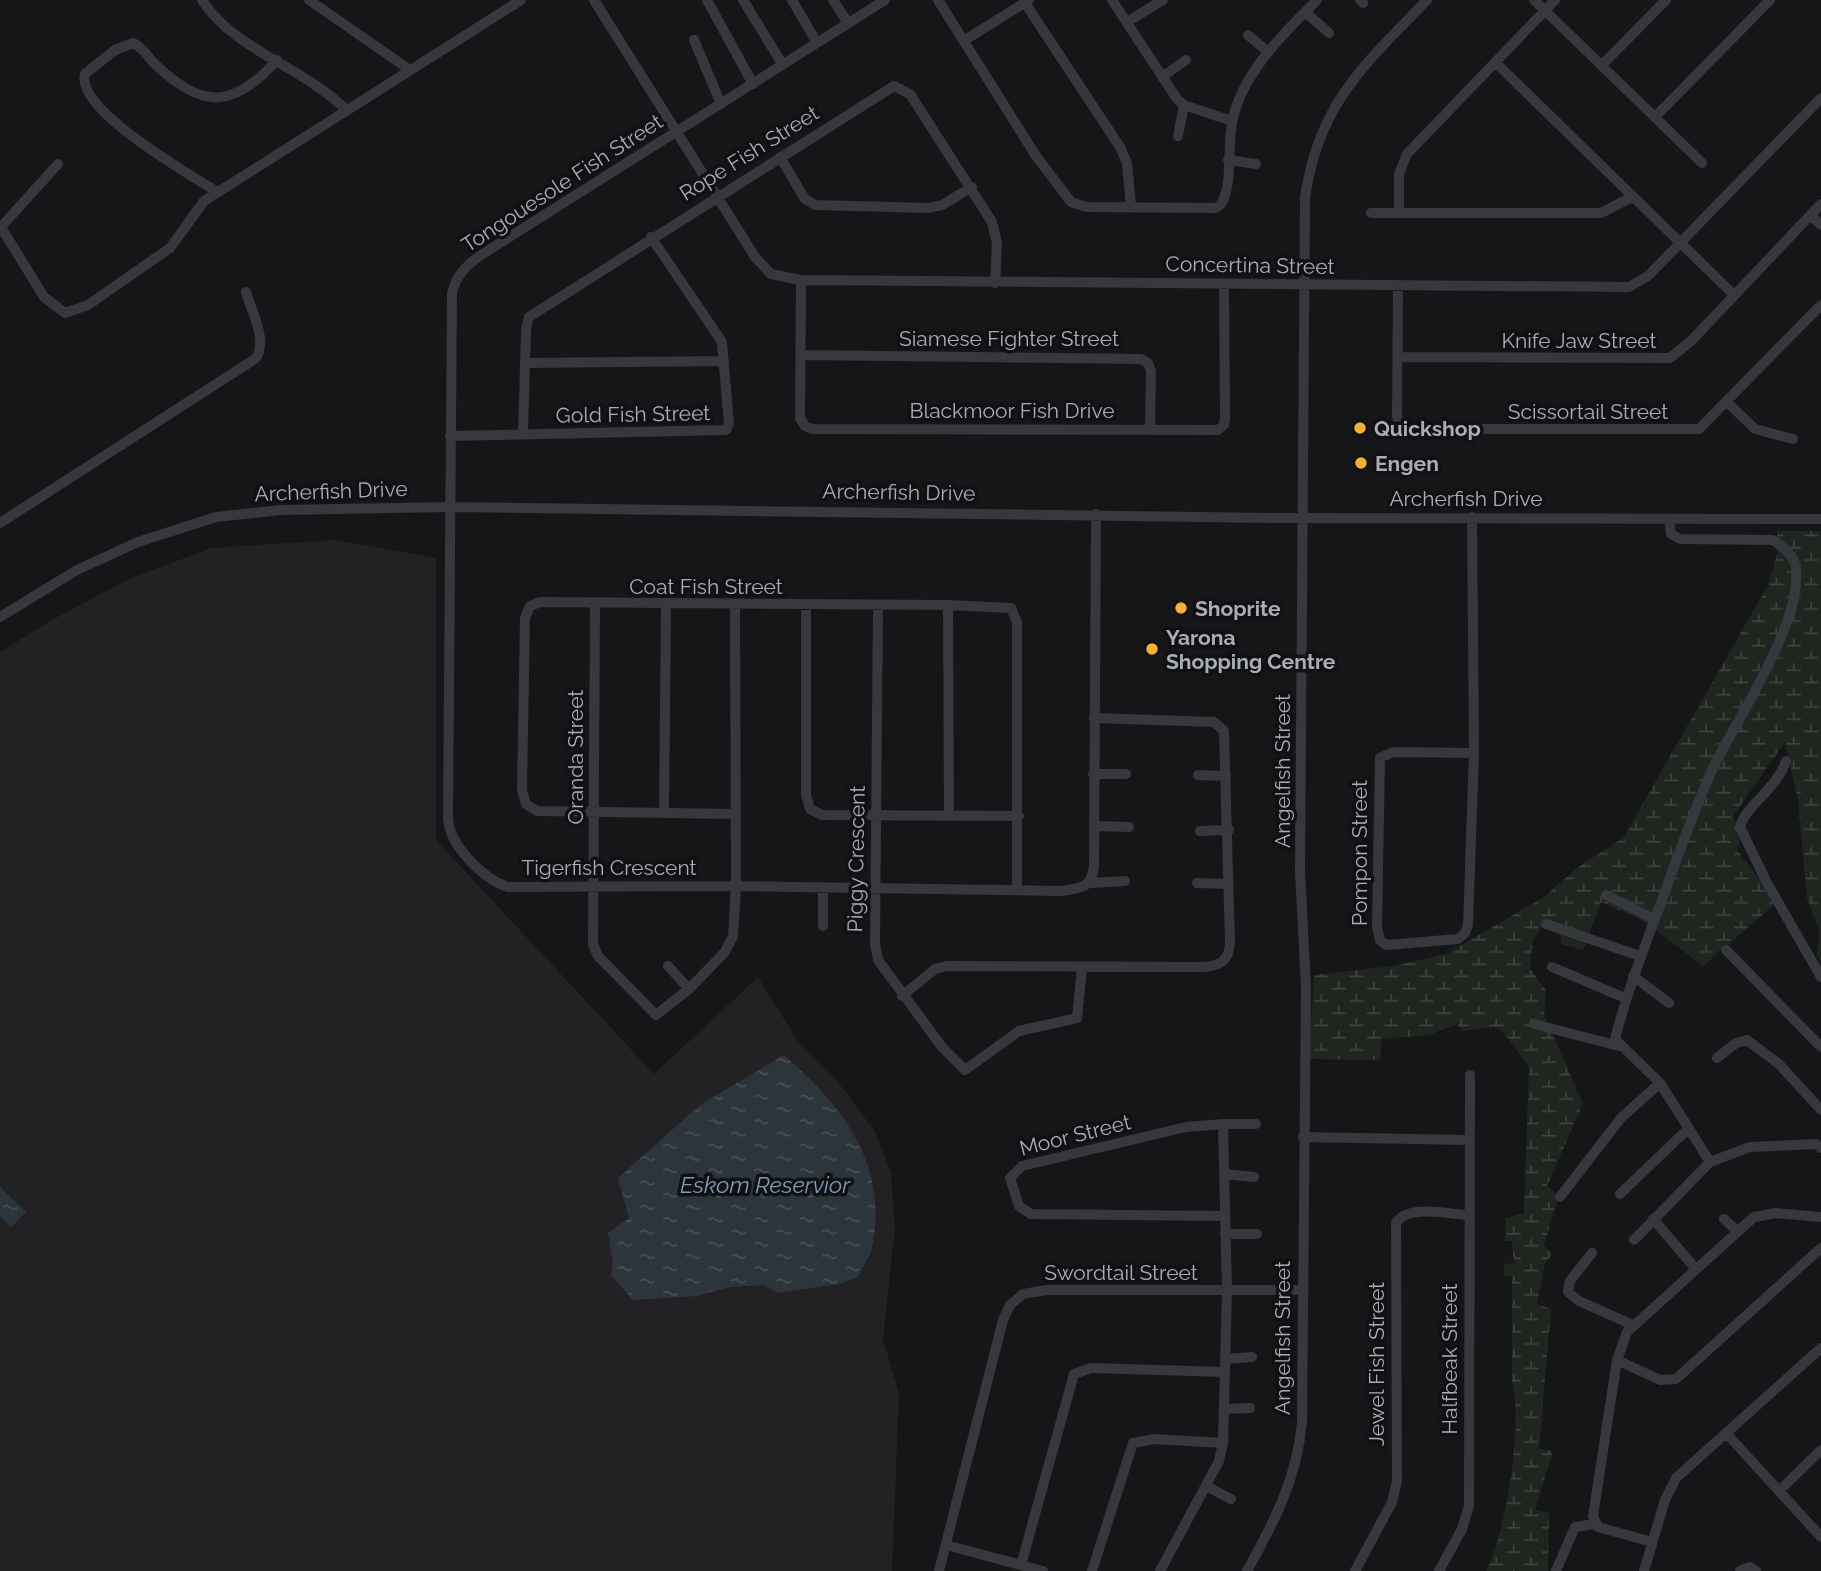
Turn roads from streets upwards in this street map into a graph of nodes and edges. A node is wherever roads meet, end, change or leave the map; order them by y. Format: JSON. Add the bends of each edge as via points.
{"nodes":[{"id":1,"x":202,"y":0,"type":"edge"},
{"id":2,"x":309,"y":0,"type":"edge"},
{"id":3,"x":521,"y":0,"type":"edge"},
{"id":4,"x":596,"y":0,"type":"edge"},
{"id":5,"x":707,"y":0,"type":"edge"},
{"id":6,"x":743,"y":0,"type":"edge"},
{"id":7,"x":792,"y":0,"type":"edge"},
{"id":8,"x":833,"y":0,"type":"edge"},
{"id":9,"x":938,"y":0,"type":"edge"},
{"id":10,"x":1112,"y":0,"type":"edge"},
{"id":11,"x":1163,"y":0,"type":"edge"},
{"id":12,"x":1317,"y":0,"type":"edge"},
{"id":13,"x":1427,"y":0,"type":"edge"},
{"id":14,"x":1534,"y":0,"type":"edge"},
{"id":15,"x":1555,"y":0,"type":"edge"},
{"id":16,"x":1667,"y":0,"type":"edge"},
{"id":17,"x":1770,"y":0,"type":"edge"},
{"id":18,"x":879,"y":1,"type":"edge"},
{"id":19,"x":1027,"y":1,"type":"edge"},
{"id":20,"x":1545,"y":10,"type":"junction"},
{"id":21,"x":1305,"y":12,"type":"junction"},
{"id":22,"x":1127,"y":22,"type":"junction"},
{"id":23,"x":848,"y":23,"type":"junction"},
{"id":24,"x":1329,"y":33,"type":"dead end"},
{"id":25,"x":1248,"y":35,"type":"dead end"},
{"id":26,"x":694,"y":40,"type":"dead end"},
{"id":27,"x":965,"y":40,"type":"junction"},
{"id":28,"x":817,"y":43,"type":"junction"},
{"id":29,"x":1268,"y":52,"type":"junction"},
{"id":30,"x":277,"y":60,"type":"junction"},
{"id":31,"x":1186,"y":60,"type":"dead end"},
{"id":32,"x":1496,"y":63,"type":"junction"},
{"id":33,"x":783,"y":65,"type":"junction"},
{"id":34,"x":1602,"y":65,"type":"junction"},
{"id":35,"x":410,"y":70,"type":"junction"},
{"id":36,"x":1162,"y":77,"type":"junction"},
{"id":37,"x":753,"y":84,"type":"junction"},
{"id":38,"x":1821,"y":98,"type":"edge"},
{"id":39,"x":721,"y":104,"type":"junction"},
{"id":40,"x":1184,"y":105,"type":"junction"},
{"id":41,"x":346,"y":110,"type":"junction"},
{"id":42,"x":1655,"y":117,"type":"junction"},
{"id":43,"x":1232,"y":121,"type":"junction"},
{"id":44,"x":676,"y":133,"type":"junction"},
{"id":45,"x":1178,"y":136,"type":"dead end"},
{"id":46,"x":780,"y":158,"type":"junction"},
{"id":47,"x":1228,"y":160,"type":"junction"},
{"id":48,"x":1702,"y":163,"type":"dead end"},
{"id":49,"x":58,"y":164,"type":"dead end"},
{"id":50,"x":1256,"y":164,"type":"dead end"},
{"id":51,"x":972,"y":187,"type":"junction"},
{"id":52,"x":217,"y":192,"type":"junction"},
{"id":53,"x":716,"y":196,"type":"junction"},
{"id":54,"x":1632,"y":197,"type":"junction"},
{"id":55,"x":1821,"y":204,"type":"edge"},
{"id":56,"x":1131,"y":206,"type":"junction"},
{"id":57,"x":1399,"y":212,"type":"junction"},
{"id":58,"x":1371,"y":213,"type":"dead end"},
{"id":59,"x":1810,"y":215,"type":"junction"},
{"id":60,"x":1821,"y":225,"type":"edge"},
{"id":61,"x":650,"y":237,"type":"junction"},
{"id":62,"x":1680,"y":242,"type":"junction"},
{"id":63,"x":801,"y":280,"type":"junction"},
{"id":64,"x":995,"y":283,"type":"junction"},
{"id":65,"x":1224,"y":284,"type":"junction"},
{"id":66,"x":1303,"y":286,"type":"junction"},
{"id":67,"x":1398,"y":286,"type":"junction"},
{"id":68,"x":246,"y":292,"type":"dead end"},
{"id":69,"x":1734,"y":295,"type":"junction"},
{"id":70,"x":1821,"y":305,"type":"edge"},
{"id":71,"x":801,"y":355,"type":"junction"},
{"id":72,"x":1398,"y":357,"type":"junction"},
{"id":73,"x":724,"y":360,"type":"junction"},
{"id":74,"x":526,"y":363,"type":"junction"},
{"id":75,"x":1727,"y":402,"type":"junction"},
{"id":76,"x":1150,"y":430,"type":"junction"},
{"id":77,"x":523,"y":434,"type":"junction"},
{"id":78,"x":450,"y":436,"type":"junction"},
{"id":79,"x":1793,"y":439,"type":"dead end"},
{"id":80,"x":449,"y":507,"type":"junction"},
{"id":81,"x":1096,"y":514,"type":"junction"},
{"id":82,"x":1303,"y":517,"type":"junction"},
{"id":83,"x":1472,"y":517,"type":"junction"},
{"id":84,"x":1821,"y":519,"type":"edge"},
{"id":85,"x":1669,"y":520,"type":"junction"},
{"id":86,"x":0,"y":523,"type":"edge"},
{"id":87,"x":594,"y":604,"type":"junction"},
{"id":88,"x":666,"y":605,"type":"junction"},
{"id":89,"x":735,"y":605,"type":"junction"},
{"id":90,"x":806,"y":605,"type":"junction"},
{"id":91,"x":948,"y":605,"type":"junction"},
{"id":92,"x":878,"y":606,"type":"junction"},
{"id":93,"x":0,"y":617,"type":"edge"},
{"id":94,"x":1094,"y":718,"type":"junction"},
{"id":95,"x":1474,"y":753,"type":"junction"},
{"id":96,"x":1786,"y":761,"type":"dead end"},
{"id":97,"x":1093,"y":774,"type":"junction"},
{"id":98,"x":1126,"y":774,"type":"dead end"},
{"id":99,"x":1198,"y":775,"type":"dead end"},
{"id":100,"x":1226,"y":776,"type":"junction"},
{"id":101,"x":594,"y":811,"type":"junction"},
{"id":102,"x":664,"y":812,"type":"junction"},
{"id":103,"x":735,"y":814,"type":"junction"},
{"id":104,"x":876,"y":814,"type":"junction"},
{"id":105,"x":949,"y":814,"type":"junction"},
{"id":106,"x":1019,"y":816,"type":"junction"},
{"id":107,"x":1094,"y":826,"type":"junction"},
{"id":108,"x":1129,"y":827,"type":"dead end"},
{"id":109,"x":1229,"y":830,"type":"junction"},
{"id":110,"x":1200,"y":831,"type":"dead end"},
{"id":111,"x":1125,"y":881,"type":"dead end"},
{"id":112,"x":1091,"y":883,"type":"junction"},
{"id":113,"x":1197,"y":883,"type":"dead end"},
{"id":114,"x":1228,"y":884,"type":"junction"},
{"id":115,"x":736,"y":886,"type":"junction"},
{"id":116,"x":594,"y":887,"type":"junction"},
{"id":117,"x":823,"y":887,"type":"junction"},
{"id":118,"x":877,"y":888,"type":"junction"},
{"id":119,"x":1017,"y":890,"type":"junction"},
{"id":120,"x":1606,"y":895,"type":"dead end"},
{"id":121,"x":1654,"y":919,"type":"junction"},
{"id":122,"x":1546,"y":924,"type":"dead end"},
{"id":123,"x":823,"y":926,"type":"dead end"},
{"id":124,"x":1726,"y":950,"type":"dead end"},
{"id":125,"x":1640,"y":956,"type":"junction"},
{"id":126,"x":668,"y":966,"type":"dead end"},
{"id":127,"x":1552,"y":967,"type":"dead end"},
{"id":128,"x":1082,"y":968,"type":"junction"},
{"id":129,"x":1633,"y":976,"type":"junction"},
{"id":130,"x":1821,"y":976,"type":"edge"},
{"id":131,"x":690,"y":989,"type":"junction"},
{"id":132,"x":902,"y":996,"type":"junction"},
{"id":133,"x":1625,"y":998,"type":"junction"},
{"id":134,"x":1669,"y":1003,"type":"dead end"},
{"id":135,"x":1535,"y":1024,"type":"dead end"},
{"id":136,"x":1619,"y":1046,"type":"junction"},
{"id":137,"x":1821,"y":1047,"type":"edge"},
{"id":138,"x":1717,"y":1058,"type":"dead end"},
{"id":139,"x":1469,"y":1075,"type":"dead end"},
{"id":140,"x":1660,"y":1083,"type":"junction"},
{"id":141,"x":1821,"y":1110,"type":"edge"},
{"id":142,"x":1223,"y":1124,"type":"junction"},
{"id":143,"x":1256,"y":1124,"type":"dead end"},
{"id":144,"x":1689,"y":1128,"type":"junction"},
{"id":145,"x":1303,"y":1137,"type":"junction"},
{"id":146,"x":1468,"y":1140,"type":"junction"},
{"id":147,"x":1819,"y":1142,"type":"edge"},
{"id":148,"x":1710,"y":1162,"type":"junction"},
{"id":149,"x":1224,"y":1174,"type":"junction"},
{"id":150,"x":1254,"y":1177,"type":"dead end"},
{"id":151,"x":1620,"y":1194,"type":"dead end"},
{"id":152,"x":1560,"y":1197,"type":"dead end"},
{"id":153,"x":1467,"y":1214,"type":"junction"},
{"id":154,"x":1224,"y":1216,"type":"junction"},
{"id":155,"x":1821,"y":1217,"type":"edge"},
{"id":156,"x":1653,"y":1219,"type":"junction"},
{"id":157,"x":1724,"y":1219,"type":"dead end"},
{"id":158,"x":1736,"y":1230,"type":"junction"},
{"id":159,"x":1225,"y":1234,"type":"junction"},
{"id":160,"x":1258,"y":1234,"type":"dead end"},
{"id":161,"x":1634,"y":1240,"type":"dead end"},
{"id":162,"x":1821,"y":1248,"type":"edge"},
{"id":163,"x":1592,"y":1253,"type":"dead end"},
{"id":164,"x":1695,"y":1268,"type":"junction"},
{"id":165,"x":1301,"y":1290,"type":"junction"},
{"id":166,"x":1227,"y":1291,"type":"junction"},
{"id":167,"x":1633,"y":1325,"type":"junction"},
{"id":168,"x":1821,"y":1348,"type":"edge"},
{"id":169,"x":1252,"y":1357,"type":"dead end"},
{"id":170,"x":1225,"y":1359,"type":"junction"},
{"id":171,"x":1617,"y":1360,"type":"junction"},
{"id":172,"x":1225,"y":1372,"type":"junction"},
{"id":173,"x":1250,"y":1408,"type":"dead end"},
{"id":174,"x":1225,"y":1409,"type":"junction"},
{"id":175,"x":1727,"y":1434,"type":"junction"},
{"id":176,"x":1223,"y":1443,"type":"junction"},
{"id":177,"x":1821,"y":1450,"type":"edge"},
{"id":178,"x":1206,"y":1486,"type":"junction"},
{"id":179,"x":1779,"y":1491,"type":"junction"},
{"id":180,"x":1231,"y":1499,"type":"dead end"},
{"id":181,"x":1595,"y":1524,"type":"junction"},
{"id":182,"x":1821,"y":1537,"type":"edge"},
{"id":183,"x":1652,"y":1542,"type":"junction"},
{"id":184,"x":946,"y":1545,"type":"junction"},
{"id":185,"x":1002,"y":1566,"type":"edge"},
{"id":186,"x":1021,"y":1566,"type":"junction"},
{"id":187,"x":939,"y":1571,"type":"edge"},
{"id":188,"x":1043,"y":1571,"type":"edge"},
{"id":189,"x":1093,"y":1571,"type":"edge"},
{"id":190,"x":1160,"y":1571,"type":"edge"},
{"id":191,"x":1247,"y":1571,"type":"edge"},
{"id":192,"x":1355,"y":1571,"type":"edge"},
{"id":193,"x":1439,"y":1571,"type":"edge"},
{"id":194,"x":1556,"y":1571,"type":"edge"},
{"id":195,"x":1644,"y":1571,"type":"edge"},
{"id":196,"x":1740,"y":1571,"type":"edge"},
{"id":197,"x":1756,"y":1571,"type":"edge"}],
"edges":[{"from":1,"to":30,"type":"street","via":[[224,27]]},
{"from":2,"to":35,"type":"street"},
{"from":3,"to":35,"type":"street"},
{"from":4,"to":44,"type":"street","name":"Concertina Street"},
{"from":5,"to":37,"type":"street"},
{"from":6,"to":33,"type":"street"},
{"from":7,"to":28,"type":"street"},
{"from":8,"to":23,"type":"street"},
{"from":9,"to":27,"type":"street"},
{"from":10,"to":22,"type":"street"},
{"from":11,"to":22,"type":"street"},
{"from":12,"to":21,"type":"street"},
{"from":13,"to":66,"type":"street","name":"Angelfish Street","via":[[1350,82],[1325,124],[1305,198]]},
{"from":14,"to":20,"type":"street"},
{"from":15,"to":20,"type":"street"},
{"from":16,"to":34,"type":"street"},
{"from":17,"to":42,"type":"street"},
{"from":18,"to":23,"type":"street","name":"Tongouesole Fish Street"},
{"from":19,"to":27,"type":"street"},
{"from":19,"to":56,"type":"street","via":[[1120,147],[1127,163]]},
{"from":20,"to":32,"type":"street"},
{"from":20,"to":34,"type":"street"},
{"from":21,"to":24,"type":"street"},
{"from":21,"to":29,"type":"street"},
{"from":22,"to":36,"type":"street"},
{"from":23,"to":28,"type":"street","name":"Tongouesole Fish Street"},
{"from":25,"to":29,"type":"street"},
{"from":26,"to":39,"type":"street"},
{"from":27,"to":56,"type":"street","via":[[1065,196],[1086,207]]},
{"from":28,"to":33,"type":"street","name":"Tongouesole Fish Street"},
{"from":29,"to":43,"type":"street","via":[[1250,78]]},
{"from":30,"to":41,"type":"street","via":[[318,85]]},
{"from":30,"to":52,"type":"street","via":[[242,91],[218,99],[175,80],[135,43],[115,50],[85,74],[91,97],[110,119]]},
{"from":31,"to":36,"type":"street"},
{"from":32,"to":54,"type":"street"},
{"from":32,"to":57,"type":"street","via":[[1407,154],[1399,174]]},
{"from":33,"to":37,"type":"street","name":"Tongouesole Fish Street"},
{"from":34,"to":42,"type":"street"},
{"from":35,"to":41,"type":"street"},
{"from":36,"to":40,"type":"street"},
{"from":37,"to":39,"type":"street","name":"Tongouesole Fish Street"},
{"from":38,"to":62,"type":"street","name":"Concertina Street"},
{"from":39,"to":44,"type":"street","name":"Tongouesole Fish Street"},
{"from":40,"to":43,"type":"street"},
{"from":40,"to":45,"type":"street"},
{"from":41,"to":52,"type":"street"},
{"from":42,"to":48,"type":"street"},
{"from":43,"to":47,"type":"street"},
{"from":44,"to":53,"type":"street","name":"Concertina Street"},
{"from":44,"to":78,"type":"street","name":"Tongouesole Fish Street","via":[[475,259],[462,272],[452,293]]},
{"from":46,"to":51,"type":"street","via":[[805,199],[818,206],[929,208]]},
{"from":46,"to":51,"type":"street","name":"Rope Fish Street","via":[[894,86],[910,94]]},
{"from":46,"to":53,"type":"street","name":"Rope Fish Street"},
{"from":47,"to":50,"type":"street"},
{"from":47,"to":56,"type":"street","via":[[1225,195],[1216,208]]},
{"from":49,"to":52,"type":"street","via":[[1,227],[44,298],[65,313],[88,305],[170,248],[196,209]]},
{"from":51,"to":64,"type":"street","name":"Rope Fish Street","via":[[995,233]]},
{"from":53,"to":61,"type":"street","name":"Rope Fish Street"},
{"from":53,"to":63,"type":"street","name":"Concertina Street","via":[[762,267],[771,274]]},
{"from":54,"to":57,"type":"street","via":[[1601,213]]},
{"from":54,"to":62,"type":"street"},
{"from":55,"to":59,"type":"street","name":"Knife Jaw Street"},
{"from":57,"to":58,"type":"street"},
{"from":59,"to":60,"type":"street"},
{"from":59,"to":69,"type":"street","name":"Knife Jaw Street"},
{"from":61,"to":73,"type":"street","name":"Gold Fish Street","via":[[719,335]]},
{"from":61,"to":74,"type":"street","name":"Rope Fish Street","via":[[529,317]]},
{"from":62,"to":67,"type":"street","name":"Concertina Street","via":[[1648,276],[1629,287]]},
{"from":62,"to":69,"type":"street"},
{"from":63,"to":64,"type":"street","name":"Concertina Street"},
{"from":63,"to":71,"type":"street","name":"Blackmoor Fish Drive"},
{"from":64,"to":65,"type":"street","name":"Concertina Street"},
{"from":65,"to":66,"type":"street","name":"Concertina Street"},
{"from":65,"to":76,"type":"street","name":"Blackmoor Fish Drive","via":[[1224,425],[1212,431]]},
{"from":66,"to":67,"type":"street","name":"Concertina Street"},
{"from":66,"to":82,"type":"street","name":"Angelfish Street"},
{"from":67,"to":72,"type":"street","name":"Scissortail Street"},
{"from":68,"to":86,"type":"street","via":[[259,336],[260,352],[255,359]]},
{"from":69,"to":72,"type":"street","name":"Knife Jaw Street","via":[[1691,341],[1667,359]]},
{"from":70,"to":75,"type":"street","name":"Scissortail Street"},
{"from":71,"to":76,"type":"street","name":"Siamese Fighter Street","via":[[1141,359],[1151,371]]},
{"from":71,"to":76,"type":"street","name":"Blackmoor Fish Drive","via":[[800,418],[809,428]]},
{"from":72,"to":75,"type":"street","name":"Scissortail Street","via":[[1397,417],[1409,429],[1696,430]]},
{"from":73,"to":74,"type":"street"},
{"from":73,"to":77,"type":"street","name":"Gold Fish Street","via":[[729,424],[722,432]]},
{"from":74,"to":77,"type":"street","name":"Rope Fish Street"},
{"from":75,"to":79,"type":"street","via":[[1755,429]]},
{"from":77,"to":78,"type":"street","name":"Gold Fish Street"},
{"from":78,"to":80,"type":"street","name":"Tongouesole Fish Street"},
{"from":80,"to":81,"type":"street","name":"Archerfish Drive"},
{"from":80,"to":93,"type":"street","name":"Archerfish Drive","via":[[281,510],[202,521],[95,561]]},
{"from":80,"to":116,"type":"street","name":"Tigerfish Crescent","via":[[450,833],[485,874],[503,886]]},
{"from":81,"to":82,"type":"street","name":"Archerfish Drive"},
{"from":81,"to":94,"type":"street"},
{"from":82,"to":83,"type":"street","name":"Archerfish Drive"},
{"from":82,"to":145,"type":"street","name":"Angelfish Street"},
{"from":83,"to":85,"type":"street","name":"Archerfish Drive"},
{"from":83,"to":95,"type":"street","name":"Pompon Street"},
{"from":84,"to":85,"type":"street","name":"Archerfish Drive"},
{"from":85,"to":121,"type":"street","via":[[1671,534],[1680,539],[1773,540],[1792,557],[1796,568],[1792,603],[1771,659],[1714,766]]},
{"from":87,"to":88,"type":"street","name":"Coat Fish Street"},
{"from":87,"to":101,"type":"street","name":"Oranda Street"},
{"from":87,"to":101,"type":"street","name":"Coat Fish Street","via":[[537,603],[526,611],[522,790],[524,801],[533,810]]},
{"from":88,"to":89,"type":"street","name":"Coat Fish Street"},
{"from":88,"to":102,"type":"street"},
{"from":89,"to":90,"type":"street","name":"Coat Fish Street"},
{"from":89,"to":103,"type":"street","name":"Oranda Street"},
{"from":90,"to":92,"type":"street","name":"Coat Fish Street"},
{"from":90,"to":104,"type":"street","via":[[808,805],[822,815]]},
{"from":91,"to":92,"type":"street","name":"Coat Fish Street"},
{"from":91,"to":105,"type":"street"},
{"from":91,"to":106,"type":"street","name":"Coat Fish Street","via":[[1008,607],[1016,614]]},
{"from":92,"to":104,"type":"street","name":"Piggy Crescent"},
{"from":94,"to":97,"type":"street"},
{"from":94,"to":100,"type":"street","via":[[1218,724],[1226,737]]},
{"from":95,"to":95,"type":"street","name":"Pompon Street","via":[[1467,929],[1458,939],[1386,945],[1377,927],[1380,758],[1393,752]]},
{"from":96,"to":130,"type":"street","via":[[1778,782],[1740,827]]},
{"from":97,"to":98,"type":"street"},
{"from":97,"to":107,"type":"street"},
{"from":99,"to":100,"type":"street"},
{"from":100,"to":109,"type":"street"},
{"from":101,"to":102,"type":"street","name":"Coat Fish Street"},
{"from":101,"to":116,"type":"street","name":"Oranda Street"},
{"from":102,"to":103,"type":"street","name":"Coat Fish Street"},
{"from":103,"to":115,"type":"street","name":"Oranda Street"},
{"from":104,"to":105,"type":"street"},
{"from":104,"to":118,"type":"street","name":"Piggy Crescent"},
{"from":105,"to":106,"type":"street"},
{"from":106,"to":119,"type":"street","name":"Coat Fish Street"},
{"from":107,"to":108,"type":"street"},
{"from":107,"to":112,"type":"street"},
{"from":109,"to":110,"type":"street"},
{"from":109,"to":114,"type":"street"},
{"from":111,"to":112,"type":"street","name":"Tigerfish Crescent"},
{"from":112,"to":119,"type":"street","name":"Tigerfish Crescent","via":[[1071,890]]},
{"from":113,"to":114,"type":"street"},
{"from":114,"to":128,"type":"street","via":[[1230,947],[1221,964]]},
{"from":115,"to":116,"type":"street","name":"Tigerfish Crescent"},
{"from":115,"to":117,"type":"street","name":"Tigerfish Crescent"},
{"from":115,"to":131,"type":"street","name":"Oranda Street","via":[[730,945]]},
{"from":116,"to":131,"type":"street","name":"Oranda Street","via":[[596,952],[650,1012],[661,1015]]},
{"from":117,"to":118,"type":"street","name":"Tigerfish Crescent"},
{"from":117,"to":123,"type":"street"},
{"from":118,"to":119,"type":"street","name":"Tigerfish Crescent"},
{"from":118,"to":132,"type":"street","name":"Piggy Crescent","via":[[875,953]]},
{"from":120,"to":121,"type":"street"},
{"from":121,"to":125,"type":"street"},
{"from":122,"to":125,"type":"street"},
{"from":124,"to":137,"type":"street"},
{"from":125,"to":129,"type":"street"},
{"from":126,"to":131,"type":"street"},
{"from":127,"to":133,"type":"street"},
{"from":128,"to":132,"type":"street","via":[[947,966],[935,969]]},
{"from":128,"to":132,"type":"street","name":"Piggy Crescent","via":[[1077,1018],[1019,1031],[965,1070]]},
{"from":129,"to":133,"type":"street"},
{"from":129,"to":134,"type":"street"},
{"from":133,"to":136,"type":"street","via":[[1615,1039]]},
{"from":135,"to":136,"type":"street"},
{"from":136,"to":140,"type":"street"},
{"from":138,"to":141,"type":"street","via":[[1747,1040],[1779,1064]]},
{"from":139,"to":146,"type":"street","name":"Halfbeak Street"},
{"from":140,"to":144,"type":"street"},
{"from":140,"to":152,"type":"street","via":[[1622,1118]]},
{"from":142,"to":143,"type":"street","name":"Moor Street"},
{"from":142,"to":149,"type":"street"},
{"from":142,"to":154,"type":"street","name":"Moor Street","via":[[1186,1127],[1022,1166],[1012,1172],[1010,1184],[1019,1206],[1031,1214]]},
{"from":144,"to":148,"type":"street"},
{"from":144,"to":151,"type":"street"},
{"from":145,"to":146,"type":"street"},
{"from":145,"to":165,"type":"street","name":"Angelfish Street"},
{"from":146,"to":153,"type":"street","name":"Halfbeak Street"},
{"from":147,"to":148,"type":"street","via":[[1750,1147]]},
{"from":148,"to":156,"type":"street"},
{"from":149,"to":150,"type":"street"},
{"from":149,"to":154,"type":"street"},
{"from":153,"to":192,"type":"street","name":"Jewel Fish Street","via":[[1409,1212],[1396,1223],[1396,1481],[1392,1502]]},
{"from":153,"to":193,"type":"street","name":"Halfbeak Street","via":[[1469,1507]]},
{"from":154,"to":159,"type":"street"},
{"from":155,"to":158,"type":"street","via":[[1764,1213]]},
{"from":156,"to":161,"type":"street"},
{"from":156,"to":164,"type":"street"},
{"from":157,"to":158,"type":"street"},
{"from":158,"to":164,"type":"street"},
{"from":159,"to":160,"type":"street"},
{"from":159,"to":166,"type":"street"},
{"from":162,"to":171,"type":"street","via":[[1676,1379],[1660,1380]]},
{"from":163,"to":167,"type":"street","via":[[1567,1292]]},
{"from":164,"to":167,"type":"street"},
{"from":165,"to":166,"type":"street","name":"Swordtail Street"},
{"from":165,"to":191,"type":"street","name":"Angelfish Street","via":[[1303,1388],[1298,1461],[1279,1511]]},
{"from":166,"to":170,"type":"street"},
{"from":166,"to":184,"type":"street","name":"Swordtail Street","via":[[1047,1290],[1016,1299],[1003,1320]]},
{"from":167,"to":171,"type":"street"},
{"from":168,"to":175,"type":"street"},
{"from":169,"to":170,"type":"street"},
{"from":170,"to":172,"type":"street"},
{"from":171,"to":181,"type":"street","via":[[1593,1512]]},
{"from":172,"to":174,"type":"street"},
{"from":172,"to":186,"type":"street","via":[[1102,1368],[1080,1369],[1074,1374]]},
{"from":173,"to":174,"type":"street"},
{"from":174,"to":176,"type":"street"},
{"from":175,"to":179,"type":"street"},
{"from":175,"to":183,"type":"street","via":[[1671,1485]]},
{"from":176,"to":178,"type":"street"},
{"from":176,"to":189,"type":"street","via":[[1154,1439],[1133,1443]]},
{"from":177,"to":179,"type":"street"},
{"from":178,"to":180,"type":"street"},
{"from":178,"to":190,"type":"street"},
{"from":179,"to":182,"type":"street"},
{"from":181,"to":183,"type":"street"},
{"from":181,"to":194,"type":"street","via":[[1575,1527]]},
{"from":183,"to":195,"type":"street"},
{"from":184,"to":185,"type":"street"},
{"from":184,"to":187,"type":"street","name":"Swordtail Street"},
{"from":185,"to":186,"type":"street"},
{"from":186,"to":188,"type":"street"},
{"from":196,"to":197,"type":"street","via":[[1750,1567]]}]}
